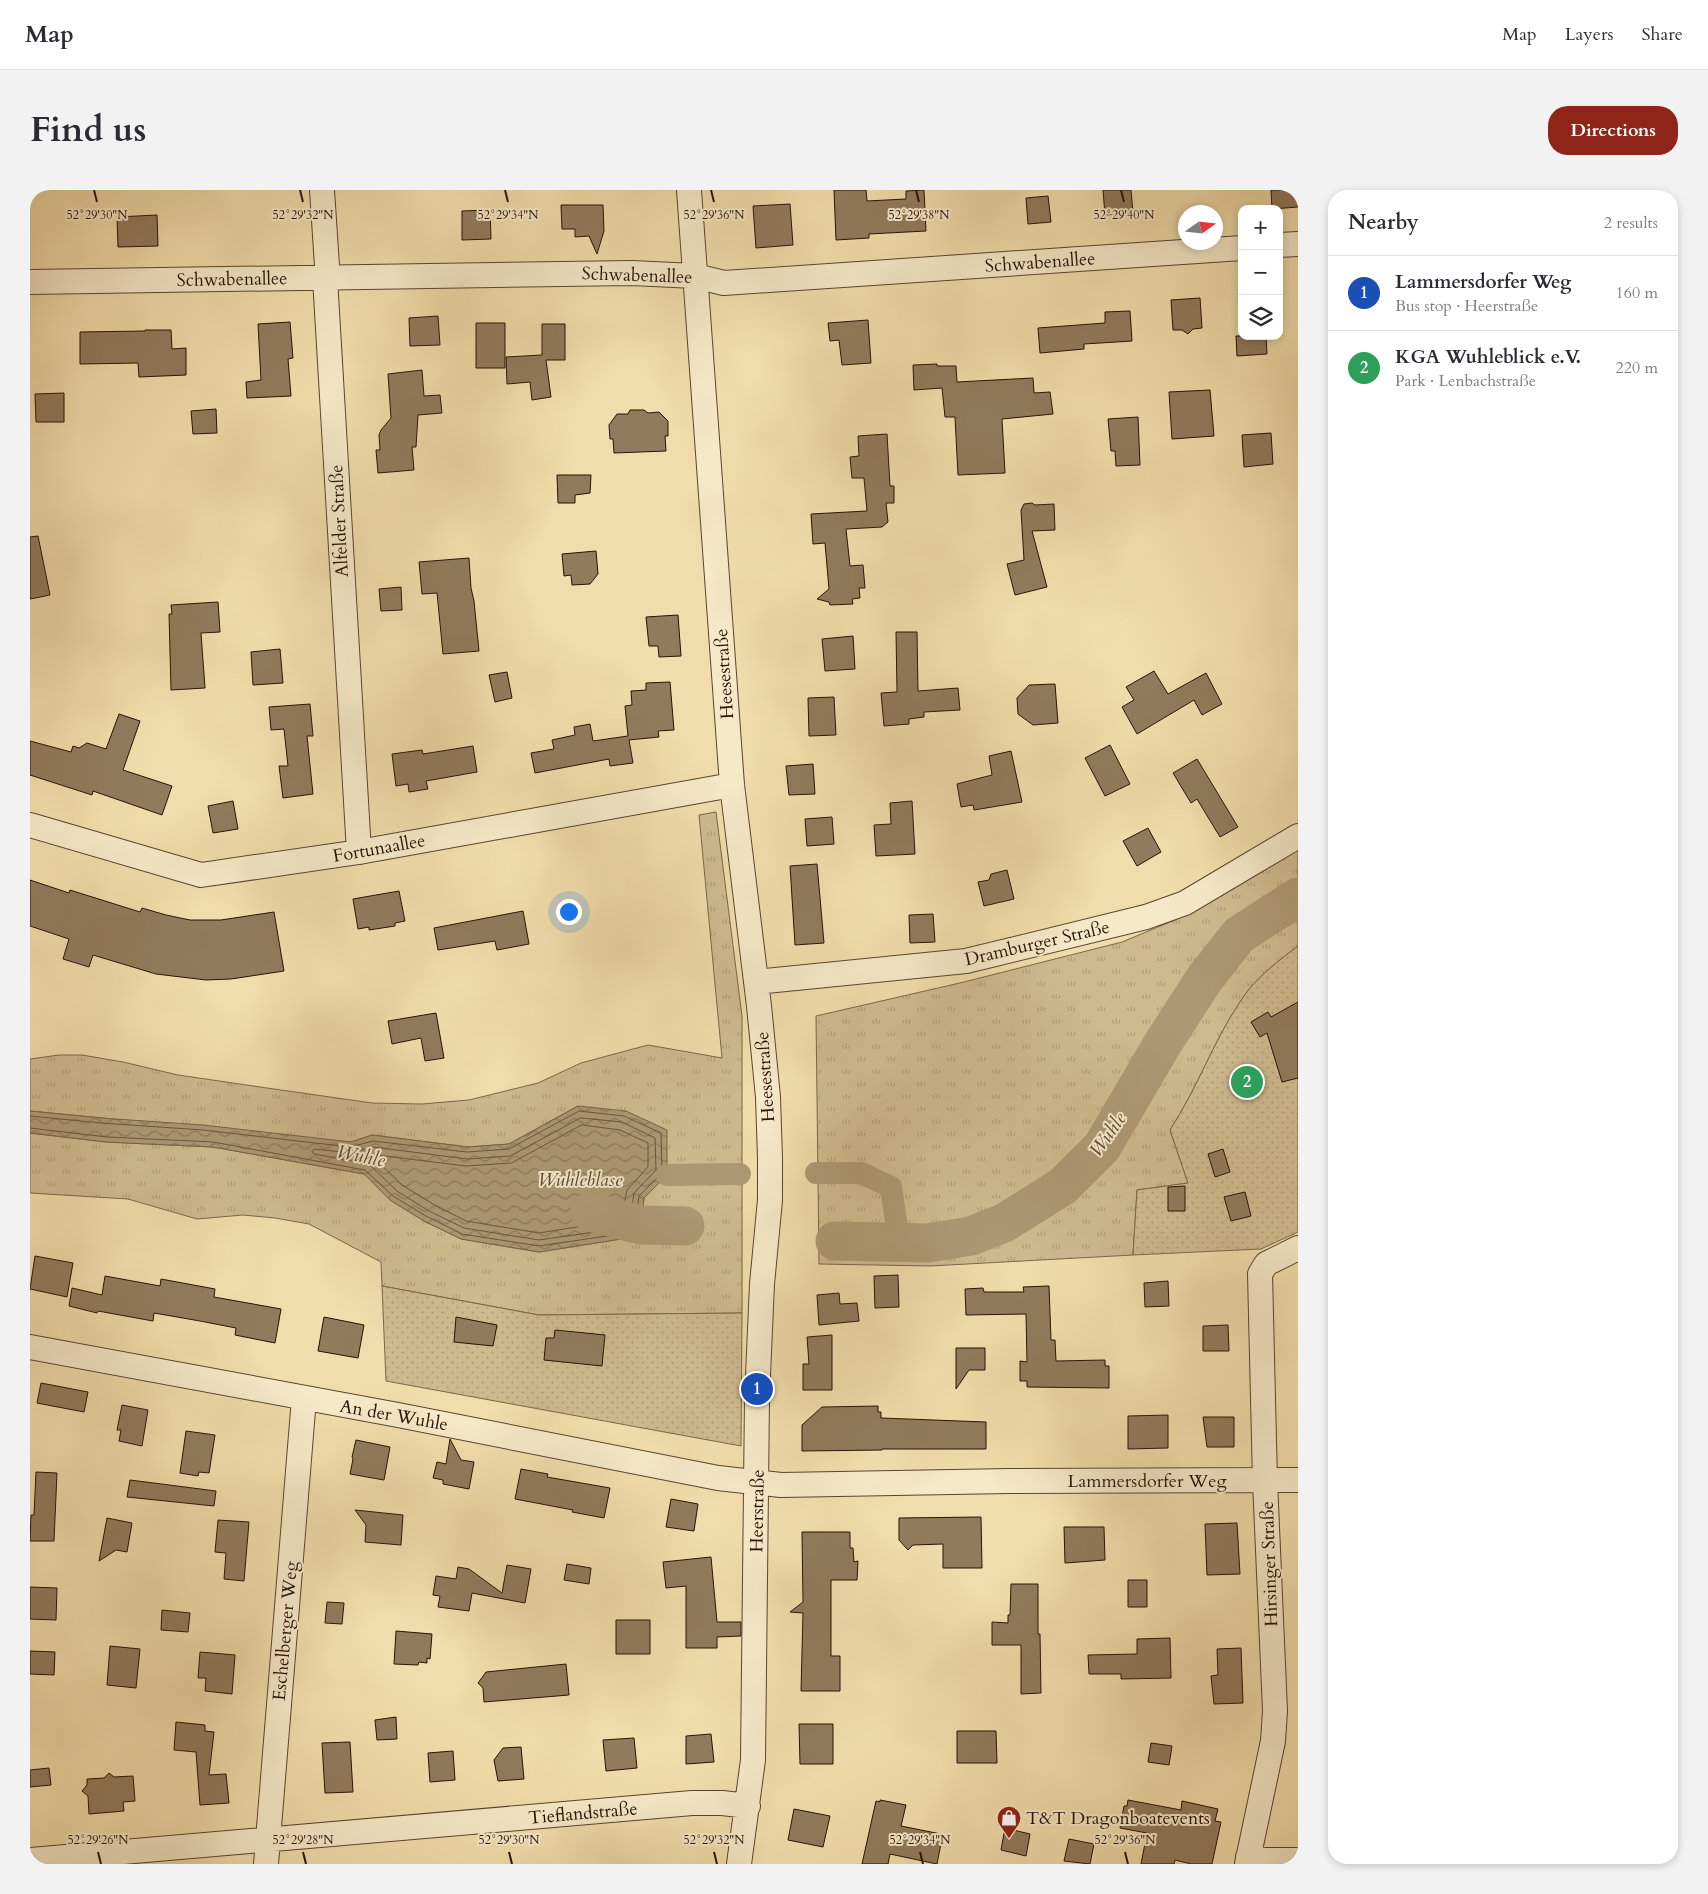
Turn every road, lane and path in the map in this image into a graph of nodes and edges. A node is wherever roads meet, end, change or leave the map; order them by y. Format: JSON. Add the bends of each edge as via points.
{"nodes":[{"id":1,"x":322,"y":190,"type":"edge"},
{"id":2,"x":689,"y":190,"type":"edge"},
{"id":3,"x":1298,"y":244,"type":"edge"},
{"id":4,"x":1283,"y":245,"type":"edge"},
{"id":5,"x":1238,"y":248,"type":"edge"},
{"id":6,"x":695,"y":276,"type":"junction"},
{"id":7,"x":325,"y":278,"type":"junction"},
{"id":8,"x":30,"y":282,"type":"edge"},
{"id":9,"x":732,"y":785,"type":"junction"},
{"id":10,"x":30,"y":825,"type":"edge"},
{"id":11,"x":1298,"y":836,"type":"edge"},
{"id":12,"x":359,"y":852,"type":"junction"},
{"id":13,"x":756,"y":982,"type":"junction"},
{"id":14,"x":770,"y":1158,"type":"joint"},
{"id":15,"x":1298,"y":1248,"type":"edge"},
{"id":16,"x":30,"y":1347,"type":"edge"},
{"id":17,"x":304,"y":1398,"type":"junction"},
{"id":18,"x":1298,"y":1480,"type":"edge"},
{"id":19,"x":1265,"y":1481,"type":"junction"},
{"id":20,"x":757,"y":1482,"type":"junction"},
{"id":21,"x":748,"y":1806,"type":"junction"},
{"id":22,"x":268,"y":1841,"type":"junction"},
{"id":23,"x":30,"y":1860,"type":"edge"},
{"id":24,"x":1248,"y":1860,"type":"edge"},
{"id":25,"x":1298,"y":1860,"type":"edge"},
{"id":26,"x":266,"y":1864,"type":"edge"},
{"id":27,"x":739,"y":1864,"type":"edge"}],
"edges":[{"from":1,"to":7,"type":"street","name":"Alfelder Straße"},
{"from":2,"to":6,"type":"street","name":"Heesestraße"},
{"from":3,"to":4,"type":"street"},
{"from":5,"to":6,"type":"street","name":"Schwabenallee","via":[[724,283]]},
{"from":6,"to":7,"type":"street","name":"Schwabenallee","via":[[632,273]]},
{"from":6,"to":9,"type":"street","name":"Heesestraße"},
{"from":7,"to":8,"type":"street","name":"Schwabenallee"},
{"from":7,"to":12,"type":"street","name":"Alfelder Straße"},
{"from":9,"to":12,"type":"street","name":"Fortunaallee"},
{"from":9,"to":13,"type":"street","name":"Heesestraße"},
{"from":10,"to":12,"type":"street","name":"Fortunaallee","via":[[201,875]]},
{"from":11,"to":13,"type":"street","name":"Dramburger Straße","via":[[1185,902],[1146,918],[966,961]]},
{"from":13,"to":14,"type":"street","name":"Heesestraße","via":[[768,1097]]},
{"from":14,"to":20,"type":"street","name":"Heerstraße","via":[[770,1200],[760,1311]]},
{"from":15,"to":19,"type":"street","name":"Hirsinger Straße","via":[[1266,1264],[1260,1274]]},
{"from":16,"to":17,"type":"street","name":"An der Wuhle"},
{"from":17,"to":20,"type":"street","name":"An der Wuhle","via":[[718,1478]]},
{"from":17,"to":22,"type":"street","name":"Eschelberger Weg"},
{"from":18,"to":19,"type":"street","name":"Lammersdorfer Weg"},
{"from":19,"to":20,"type":"street","name":"Lammersdorfer Weg"},
{"from":19,"to":24,"type":"street","name":"Hirsinger Straße","via":[[1273,1742]]},
{"from":20,"to":21,"type":"street","name":"Heerstraße","via":[[753,1760]]},
{"from":21,"to":22,"type":"street","name":"Tieflandstraße","via":[[692,1803]]},
{"from":21,"to":27,"type":"street","name":"Heerstraße"},
{"from":22,"to":23,"type":"street","name":"Tieflandstraße"},
{"from":22,"to":26,"type":"street","name":"Eschelberger Weg"},
{"from":24,"to":25,"type":"street"}]}
